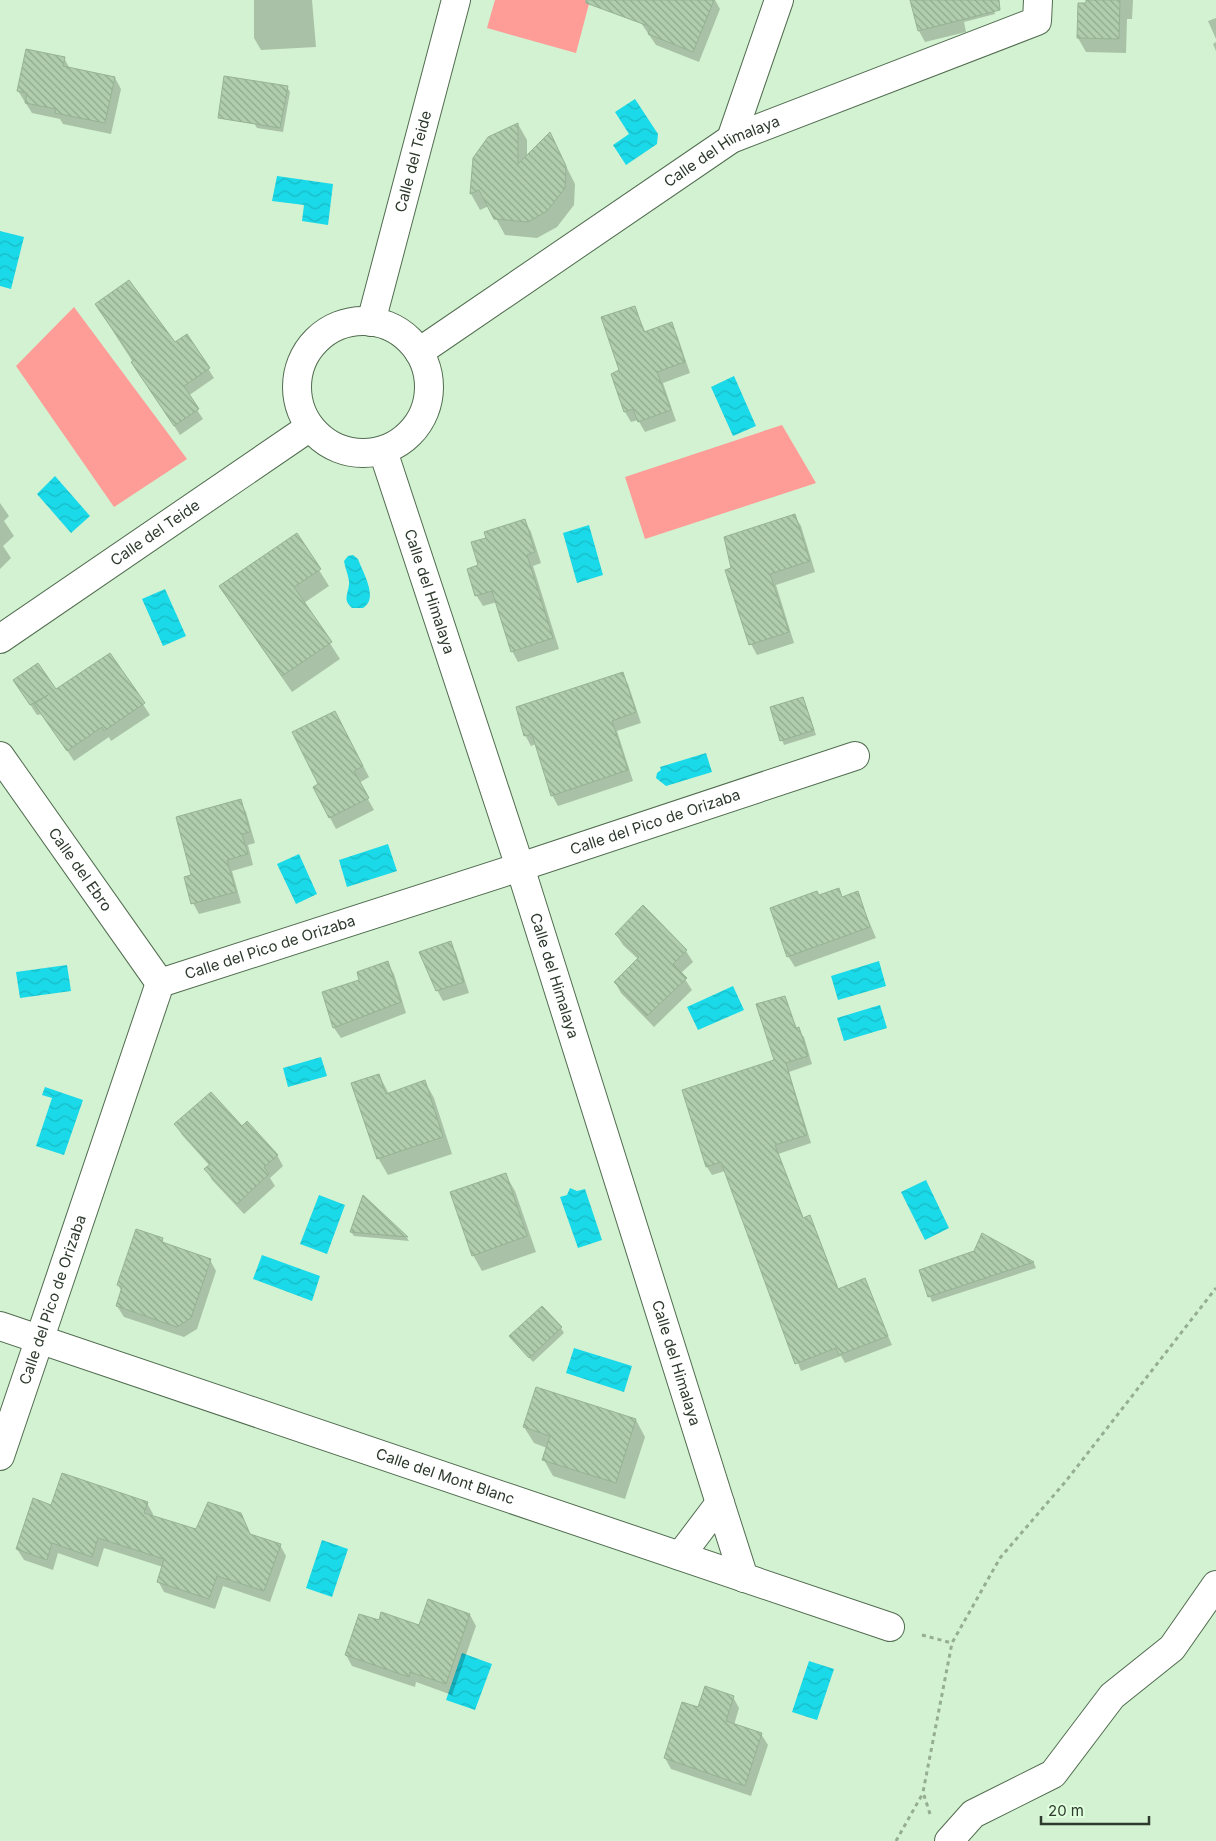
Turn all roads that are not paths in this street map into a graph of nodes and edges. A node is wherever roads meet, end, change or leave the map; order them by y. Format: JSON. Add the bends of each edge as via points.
{"nodes":[{"id":1,"x":456,"y":0,"type":"edge"},
{"id":2,"x":779,"y":0,"type":"edge"},
{"id":3,"x":1038,"y":0,"type":"edge"},
{"id":4,"x":731,"y":139,"type":"junction"},
{"id":5,"x":371,"y":322,"type":"junction"},
{"id":6,"x":419,"y":352,"type":"junction"},
{"id":7,"x":310,"y":427,"type":"junction"},
{"id":8,"x":383,"y":451,"type":"junction"},
{"id":9,"x":0,"y":639,"type":"edge"},
{"id":10,"x":0,"y":756,"type":"edge"},
{"id":11,"x":855,"y":756,"type":"dead end"},
{"id":12,"x":520,"y":867,"type":"junction"},
{"id":13,"x":160,"y":983,"type":"junction"},
{"id":14,"x":0,"y":1326,"type":"edge"},
{"id":15,"x":40,"y":1340,"type":"junction"},
{"id":16,"x":0,"y":1456,"type":"edge"},
{"id":17,"x":720,"y":1503,"type":"junction"},
{"id":18,"x":680,"y":1556,"type":"junction"},
{"id":19,"x":744,"y":1578,"type":"junction"},
{"id":20,"x":1216,"y":1585,"type":"edge"},
{"id":21,"x":890,"y":1627,"type":"dead end"},
{"id":22,"x":949,"y":1841,"type":"edge"}],
"edges":[{"from":1,"to":5,"type":"street","name":"Calle del Teide"},
{"from":2,"to":4,"type":"street"},
{"from":3,"to":4,"type":"street","name":"Calle del Himalaya","via":[[1037,21]]},
{"from":4,"to":6,"type":"street","name":"Calle del Himalaya"},
{"from":5,"to":6,"type":"street","via":[[390,326],[407,337]]},
{"from":5,"to":7,"type":"street","via":[[349,322],[328,331],[312,345],[301,364],[297,386],[300,407]]},
{"from":6,"to":8,"type":"street","via":[[429,374],[429,399],[421,422],[405,440]]},
{"from":7,"to":8,"type":"street","via":[[343,451],[363,454]]},
{"from":7,"to":9,"type":"street","name":"Calle del Teide"},
{"from":8,"to":12,"type":"street","name":"Calle del Himalaya"},
{"from":10,"to":13,"type":"street","name":"Calle del Ebro"},
{"from":11,"to":12,"type":"street","name":"Calle del Pico de Orizaba"},
{"from":12,"to":13,"type":"street","name":"Calle del Pico de Orizaba"},
{"from":12,"to":17,"type":"street","name":"Calle del Himalaya"},
{"from":13,"to":15,"type":"street","name":"Calle del Pico de Orizaba"},
{"from":14,"to":15,"type":"street","name":"Calle del Mont Blanc"},
{"from":15,"to":16,"type":"street","name":"Calle del Pico de Orizaba"},
{"from":15,"to":18,"type":"street","name":"Calle del Mont Blanc"},
{"from":17,"to":18,"type":"street"},
{"from":17,"to":19,"type":"street","name":"Calle del Himalaya"},
{"from":18,"to":19,"type":"street","name":"Calle del Mont Blanc"},
{"from":19,"to":21,"type":"street","name":"Calle del Mont Blanc"},
{"from":20,"to":22,"type":"street","via":[[1172,1648],[1112,1696],[1053,1774],[973,1814]]}]}
